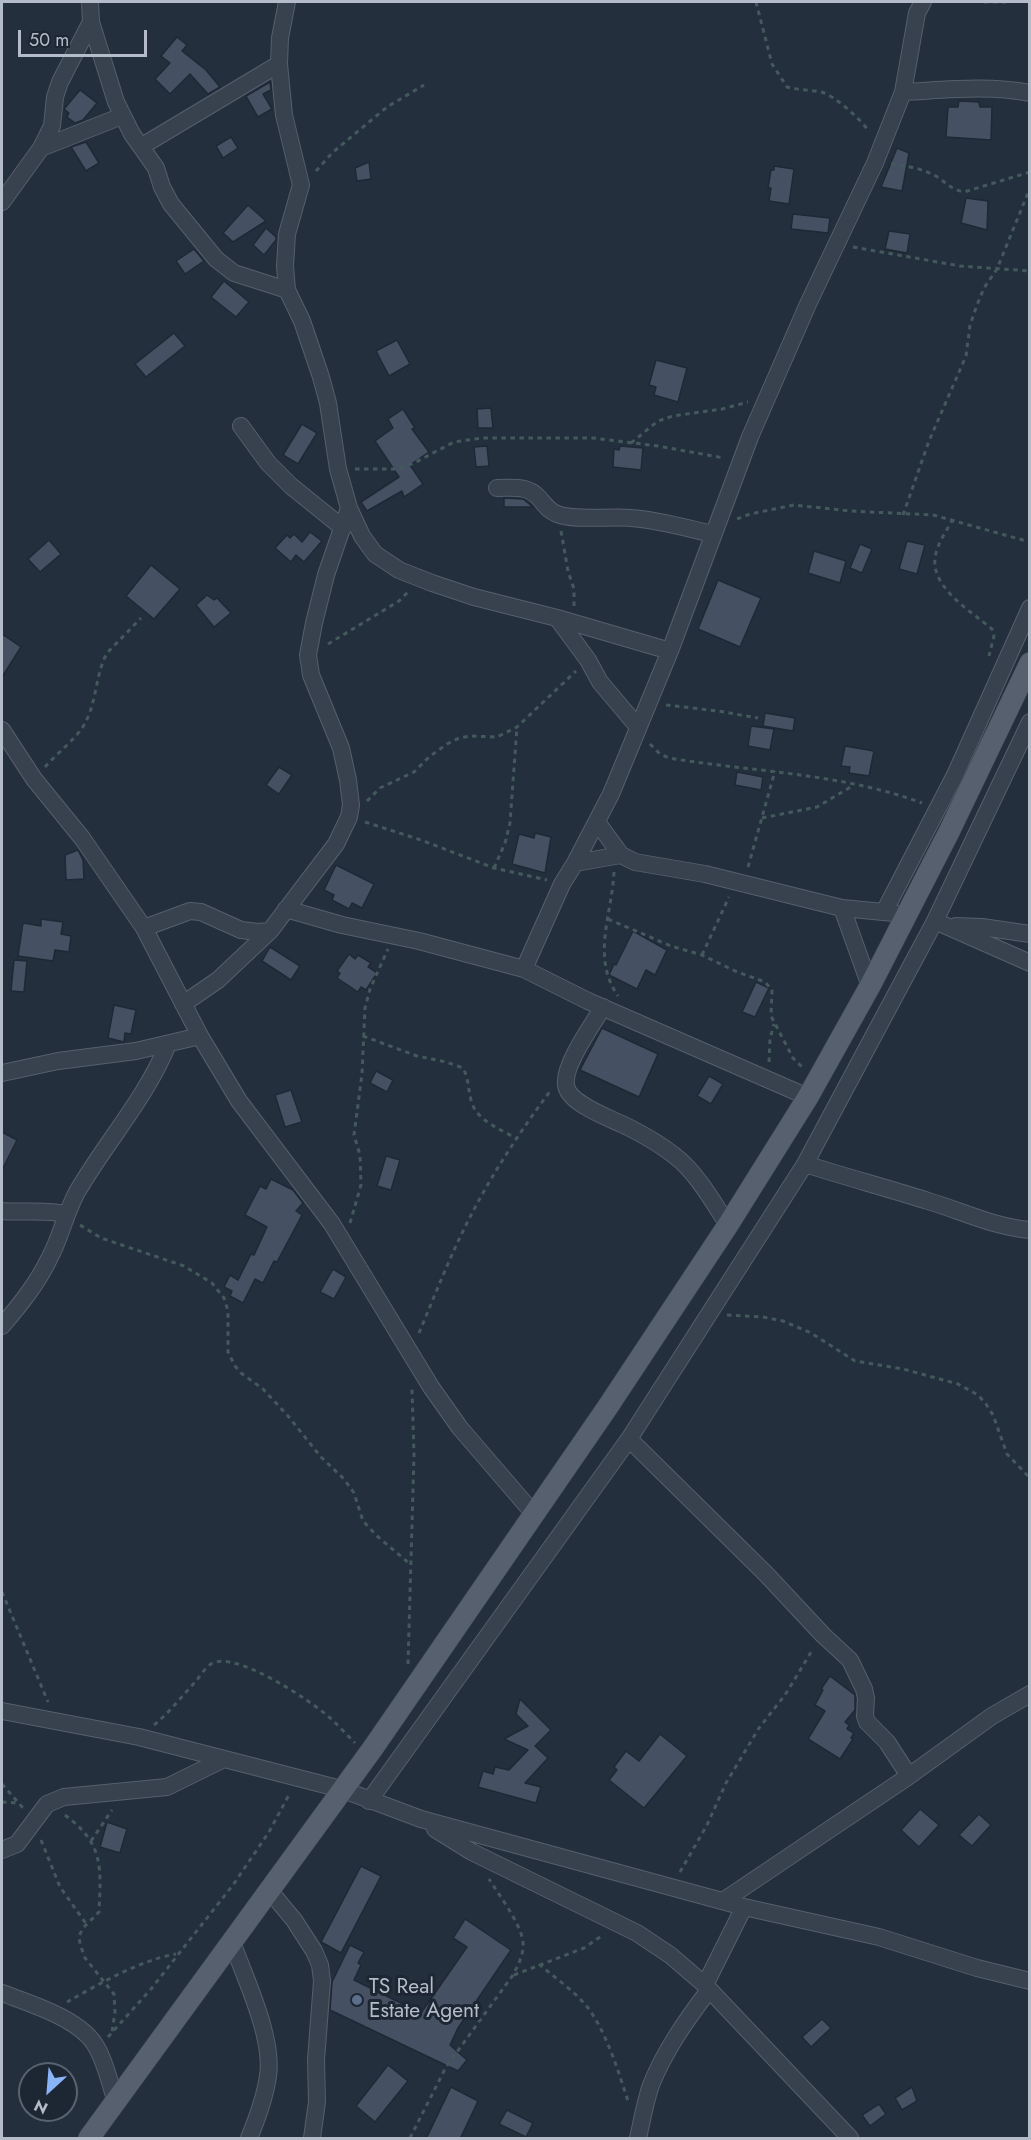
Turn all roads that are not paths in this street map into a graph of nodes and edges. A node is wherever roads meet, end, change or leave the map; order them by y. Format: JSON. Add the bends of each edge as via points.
{"nodes":[{"id":1,"x":90,"y":2,"type":"edge"},
{"id":2,"x":287,"y":2,"type":"edge"},
{"id":3,"x":923,"y":2,"type":"edge"},
{"id":4,"x":91,"y":22,"type":"junction"},
{"id":5,"x":279,"y":64,"type":"junction"},
{"id":6,"x":903,"y":92,"type":"junction"},
{"id":7,"x":1029,"y":93,"type":"edge"},
{"id":8,"x":122,"y":116,"type":"junction"},
{"id":9,"x":142,"y":146,"type":"junction"},
{"id":10,"x":41,"y":148,"type":"junction"},
{"id":11,"x":2,"y":202,"type":"edge"},
{"id":12,"x":287,"y":290,"type":"junction"},
{"id":13,"x":241,"y":426,"type":"dead end"},
{"id":14,"x":497,"y":488,"type":"dead end"},
{"id":15,"x":349,"y":508,"type":"junction"},
{"id":16,"x":344,"y":528,"type":"junction"},
{"id":17,"x":714,"y":531,"type":"junction"},
{"id":18,"x":1029,"y":608,"type":"edge"},
{"id":19,"x":558,"y":618,"type":"junction"},
{"id":20,"x":670,"y":651,"type":"junction"},
{"id":21,"x":1029,"y":663,"type":"edge"},
{"id":22,"x":1029,"y":722,"type":"edge"},
{"id":23,"x":638,"y":727,"type":"junction"},
{"id":24,"x":2,"y":730,"type":"edge"},
{"id":25,"x":597,"y":822,"type":"junction"},
{"id":26,"x":618,"y":855,"type":"junction"},
{"id":27,"x":575,"y":863,"type":"junction"},
{"id":28,"x":842,"y":908,"type":"junction"},
{"id":29,"x":286,"y":909,"type":"junction"},
{"id":30,"x":884,"y":912,"type":"junction"},
{"id":31,"x":907,"y":915,"type":"junction"},
{"id":32,"x":940,"y":923,"type":"junction"},
{"id":33,"x":144,"y":928,"type":"junction"},
{"id":34,"x":270,"y":931,"type":"junction"},
{"id":35,"x":1029,"y":934,"type":"edge"},
{"id":36,"x":1029,"y":963,"type":"edge"},
{"id":37,"x":524,"y":969,"type":"junction"},
{"id":38,"x":870,"y":986,"type":"junction"},
{"id":39,"x":183,"y":1004,"type":"junction"},
{"id":40,"x":603,"y":1007,"type":"junction"},
{"id":41,"x":200,"y":1036,"type":"junction"},
{"id":42,"x":168,"y":1044,"type":"junction"},
{"id":43,"x":2,"y":1073,"type":"edge"},
{"id":44,"x":812,"y":1090,"type":"junction"},
{"id":45,"x":805,"y":1164,"type":"junction"},
{"id":46,"x":2,"y":1210,"type":"edge"},
{"id":47,"x":65,"y":1214,"type":"junction"},
{"id":48,"x":728,"y":1225,"type":"junction"},
{"id":49,"x":1012,"y":1228,"type":"junction"},
{"id":50,"x":1029,"y":1230,"type":"edge"},
{"id":51,"x":1029,"y":1240,"type":"edge"},
{"id":52,"x":2,"y":1326,"type":"edge"},
{"id":53,"x":629,"y":1439,"type":"junction"},
{"id":54,"x":534,"y":1514,"type":"junction"},
{"id":55,"x":1029,"y":1694,"type":"edge"},
{"id":56,"x":2,"y":1711,"type":"edge"},
{"id":57,"x":224,"y":1759,"type":"junction"},
{"id":58,"x":909,"y":1776,"type":"junction"},
{"id":59,"x":341,"y":1789,"type":"junction"},
{"id":60,"x":369,"y":1801,"type":"junction"},
{"id":61,"x":421,"y":1819,"type":"junction"},
{"id":62,"x":2,"y":1850,"type":"edge"},
{"id":63,"x":269,"y":1890,"type":"junction"},
{"id":64,"x":723,"y":1901,"type":"junction"},
{"id":65,"x":744,"y":1907,"type":"junction"},
{"id":66,"x":232,"y":1942,"type":"junction"},
{"id":67,"x":1029,"y":1981,"type":"edge"},
{"id":68,"x":707,"y":1988,"type":"junction"},
{"id":69,"x":2,"y":1993,"type":"edge"},
{"id":70,"x":116,"y":2102,"type":"junction"},
{"id":71,"x":252,"y":2136,"type":"edge"},
{"id":72,"x":638,"y":2136,"type":"edge"},
{"id":73,"x":89,"y":2139,"type":"edge"},
{"id":74,"x":312,"y":2139,"type":"edge"},
{"id":75,"x":850,"y":2139,"type":"edge"}],
"edges":[{"from":1,"to":4,"type":"street"},
{"from":2,"to":5,"type":"street"},
{"from":3,"to":6,"type":"street","via":[[917,13]]},
{"from":4,"to":8,"type":"street"},
{"from":4,"to":10,"type":"street","via":[[60,82],[52,126]]},
{"from":5,"to":9,"type":"street"},
{"from":5,"to":12,"type":"street","via":[[284,115],[301,185],[287,234]]},
{"from":6,"to":7,"type":"street","via":[[1011,89]]},
{"from":6,"to":17,"type":"street","via":[[740,461]]},
{"from":8,"to":9,"type":"street"},
{"from":8,"to":10,"type":"street"},
{"from":9,"to":12,"type":"street","via":[[171,204],[216,259],[234,273]]},
{"from":10,"to":11,"type":"street"},
{"from":12,"to":15,"type":"street","via":[[321,377]]},
{"from":13,"to":16,"type":"street","via":[[291,486]]},
{"from":14,"to":17,"type":"street","via":[[531,490],[557,514],[572,517],[632,518]]},
{"from":15,"to":16,"type":"street"},
{"from":15,"to":19,"type":"street","via":[[375,554],[399,570],[474,597]]},
{"from":16,"to":29,"type":"street","via":[[326,575],[308,656],[310,675],[341,748],[350,788],[351,818]]},
{"from":17,"to":20,"type":"street"},
{"from":18,"to":30,"type":"street","via":[[955,775]]},
{"from":19,"to":20,"type":"street"},
{"from":19,"to":23,"type":"street","via":[[600,682]]},
{"from":20,"to":23,"type":"street"},
{"from":21,"to":31,"type":"main road"},
{"from":22,"to":32,"type":"street"},
{"from":23,"to":25,"type":"street"},
{"from":24,"to":33,"type":"street"},
{"from":25,"to":26,"type":"street"},
{"from":25,"to":27,"type":"street"},
{"from":26,"to":27,"type":"street"},
{"from":26,"to":28,"type":"street"},
{"from":27,"to":37,"type":"street"},
{"from":28,"to":30,"type":"street"},
{"from":28,"to":38,"type":"street"},
{"from":29,"to":34,"type":"street"},
{"from":29,"to":37,"type":"street"},
{"from":30,"to":31,"type":"street"},
{"from":31,"to":38,"type":"main road"},
{"from":32,"to":35,"type":"street"},
{"from":32,"to":36,"type":"street"},
{"from":32,"to":45,"type":"street"},
{"from":33,"to":34,"type":"street","via":[[190,911],[241,930]]},
{"from":33,"to":39,"type":"street"},
{"from":34,"to":39,"type":"street","via":[[218,980]]},
{"from":37,"to":40,"type":"street"},
{"from":38,"to":44,"type":"main road"},
{"from":39,"to":41,"type":"street"},
{"from":40,"to":44,"type":"street","via":[[768,1078]]},
{"from":40,"to":48,"type":"street","via":[[568,1068],[565,1084],[569,1094],[676,1156]]},
{"from":41,"to":42,"type":"street"},
{"from":41,"to":54,"type":"street","via":[[238,1101],[344,1242],[431,1387],[460,1428]]},
{"from":42,"to":43,"type":"street","via":[[58,1060]]},
{"from":42,"to":47,"type":"street","via":[[143,1093]]},
{"from":44,"to":48,"type":"main road"},
{"from":45,"to":49,"type":"street"},
{"from":45,"to":53,"type":"street"},
{"from":46,"to":47,"type":"street","via":[[50,1210]]},
{"from":47,"to":52,"type":"street","via":[[49,1260]]},
{"from":48,"to":54,"type":"main road"},
{"from":49,"to":50,"type":"street"},
{"from":49,"to":51,"type":"street"},
{"from":53,"to":58,"type":"street","via":[[850,1660],[864,1689],[867,1722],[887,1742]]},
{"from":53,"to":60,"type":"street"},
{"from":54,"to":59,"type":"main road"},
{"from":55,"to":58,"type":"street"},
{"from":56,"to":57,"type":"street","via":[[139,1737]]},
{"from":57,"to":59,"type":"street"},
{"from":57,"to":62,"type":"street","via":[[167,1787],[64,1797],[48,1804],[17,1844]]},
{"from":58,"to":64,"type":"street"},
{"from":59,"to":60,"type":"street"},
{"from":59,"to":63,"type":"main road"},
{"from":60,"to":61,"type":"street"},
{"from":61,"to":64,"type":"street"},
{"from":61,"to":68,"type":"street","via":[[472,1852],[637,1933],[670,1955]]},
{"from":63,"to":66,"type":"main road"},
{"from":63,"to":74,"type":"street","via":[[294,1920],[320,1965],[317,2102]]},
{"from":64,"to":65,"type":"street"},
{"from":65,"to":67,"type":"street","via":[[879,1937]]},
{"from":65,"to":68,"type":"street"},
{"from":66,"to":70,"type":"main road"},
{"from":66,"to":71,"type":"street","via":[[267,2049],[268,2074]]},
{"from":68,"to":72,"type":"street","via":[[662,2061],[651,2085]]},
{"from":68,"to":75,"type":"street"},
{"from":69,"to":70,"type":"street","via":[[50,2012],[89,2037],[98,2048]]},
{"from":70,"to":73,"type":"main road"}]}
